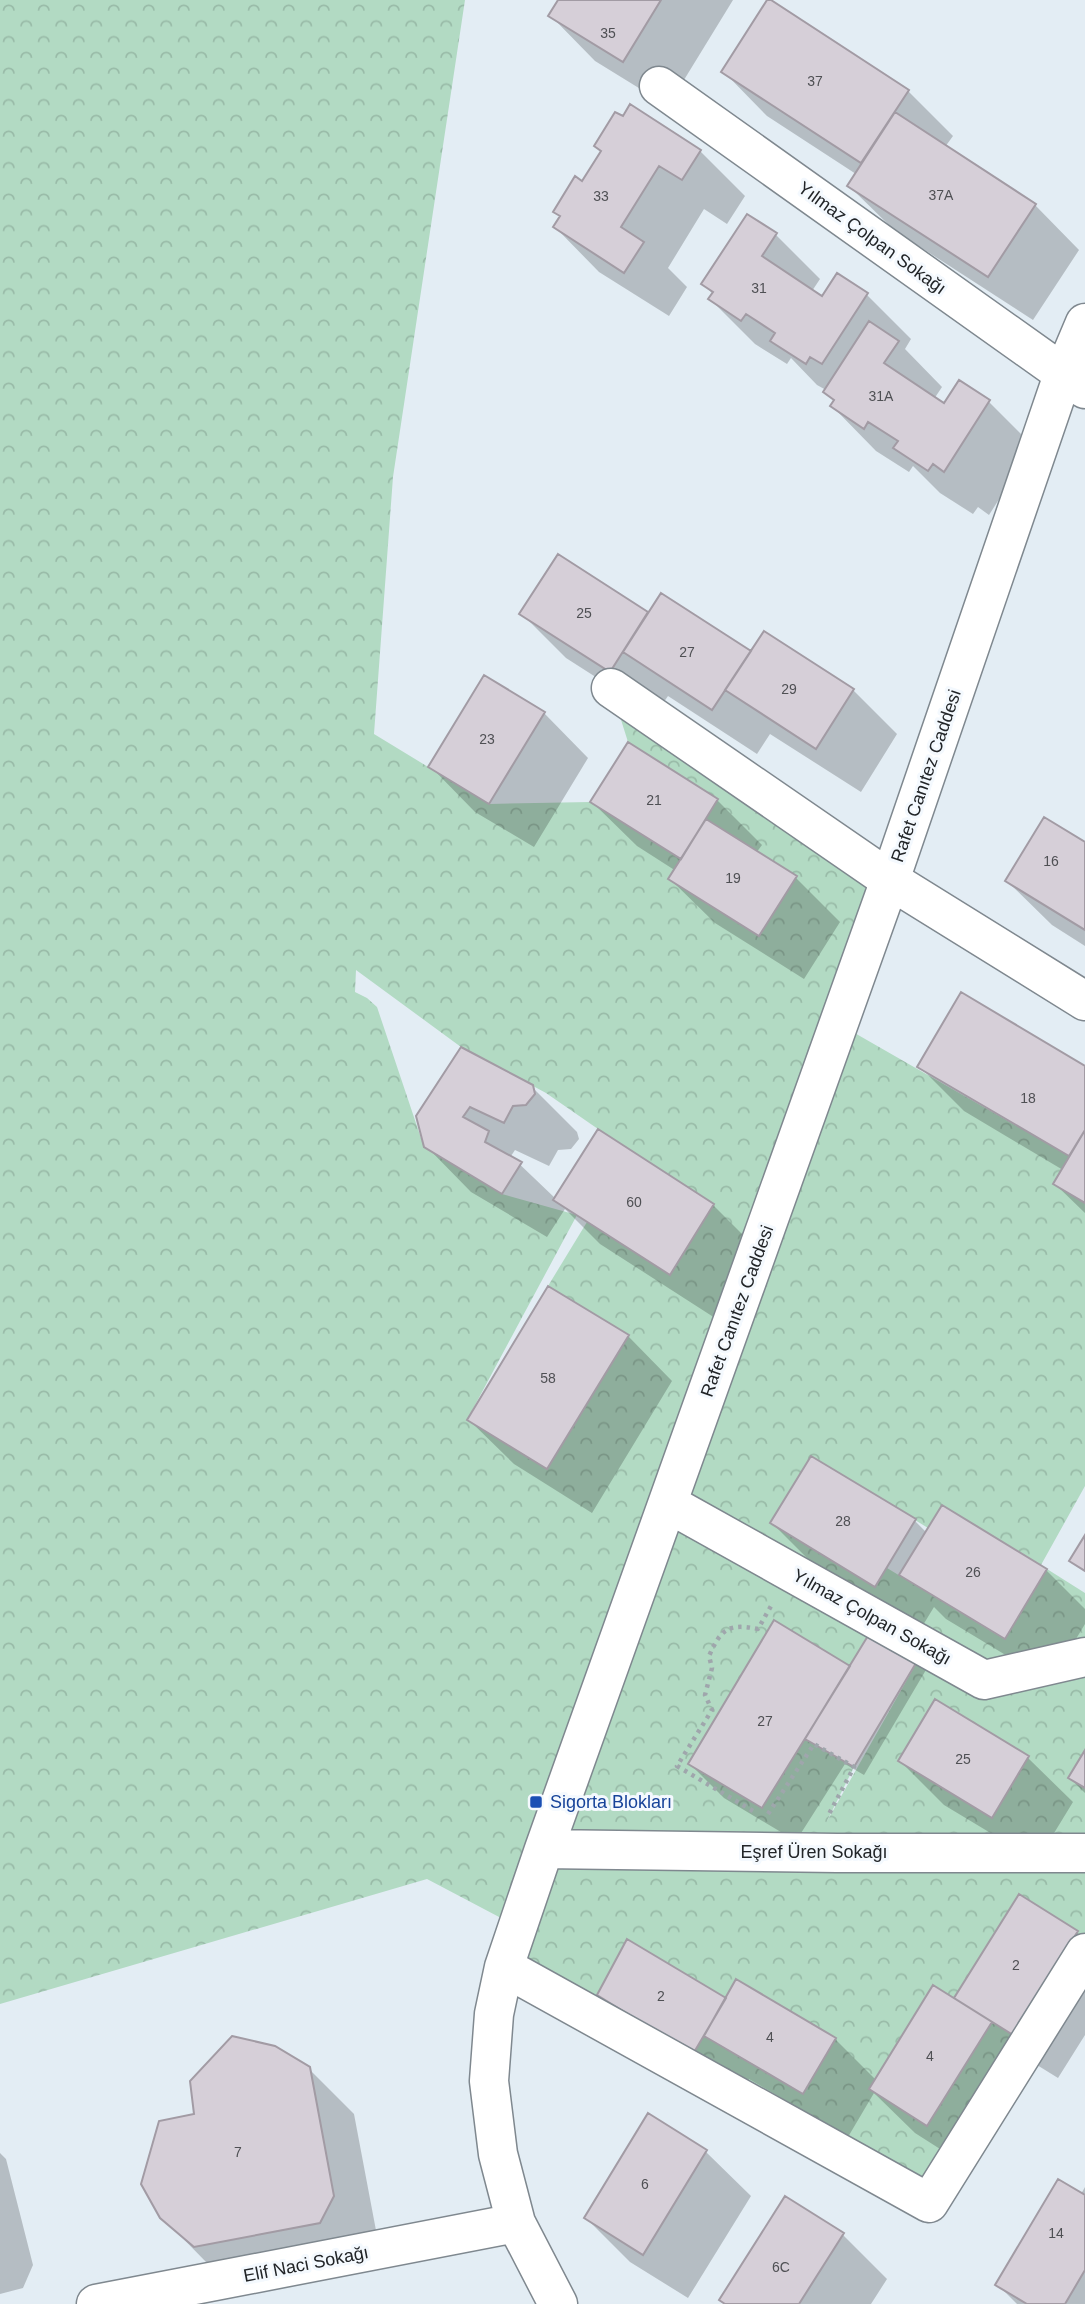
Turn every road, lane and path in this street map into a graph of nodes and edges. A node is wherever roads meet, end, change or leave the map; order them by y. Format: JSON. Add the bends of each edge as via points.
{"nodes":[{"id":1,"x":659,"y":86,"type":"dead end"},
{"id":2,"x":1085,"y":323,"type":"edge"},
{"id":3,"x":1074,"y":382,"type":"edge"},
{"id":4,"x":611,"y":688,"type":"dead end"},
{"id":5,"x":890,"y":880,"type":"junction"},
{"id":6,"x":1085,"y":1001,"type":"edge"},
{"id":7,"x":669,"y":1504,"type":"junction"},
{"id":8,"x":758,"y":1629,"type":"dead end"},
{"id":9,"x":1085,"y":1657,"type":"edge"},
{"id":10,"x":754,"y":1812,"type":"dead end"},
{"id":11,"x":765,"y":1818,"type":"dead end"},
{"id":12,"x":544,"y":1849,"type":"junction"},
{"id":13,"x":809,"y":1852,"type":"junction"},
{"id":14,"x":1085,"y":1853,"type":"edge"},
{"id":15,"x":1085,"y":1953,"type":"edge"},
{"id":16,"x":503,"y":1967,"type":"junction"},
{"id":17,"x":516,"y":2223,"type":"junction"},
{"id":18,"x":96,"y":2304,"type":"edge"},
{"id":19,"x":558,"y":2304,"type":"edge"}],
"edges":[{"from":1,"to":3,"type":"street","name":"Yılmaz Çolpan Sokağı"},
{"from":2,"to":3,"type":"street","name":"Rafet Canıtez Caddesi"},
{"from":3,"to":5,"type":"street","name":"Rafet Canıtez Caddesi"},
{"from":4,"to":5,"type":"street"},
{"from":5,"to":6,"type":"street"},
{"from":5,"to":7,"type":"street","name":"Rafet Canıtez Caddesi"},
{"from":7,"to":9,"type":"street","name":"Yılmaz Çolpan Sokağı","via":[[984,1680]]},
{"from":7,"to":12,"type":"street","name":"Rafet Canıtez Caddesi"},
{"from":8,"to":10,"type":"path","via":[[734,1626],[722,1632],[715,1643],[705,1695],[712,1710],[677,1766]]},
{"from":11,"to":13,"type":"path","via":[[814,1744],[854,1767]]},
{"from":12,"to":13,"type":"street","name":"Eşref Üren Sokağı"},
{"from":12,"to":16,"type":"street","name":"Rafet Canıtez Caddesi"},
{"from":13,"to":14,"type":"street","name":"Eşref Üren Sokağı"},
{"from":15,"to":16,"type":"street","via":[[929,2203]]},
{"from":16,"to":17,"type":"street","name":"Rafet Canıtez Caddesi","via":[[489,2081],[498,2154]]},
{"from":17,"to":18,"type":"street","name":"Elif Naci Sokağı"},
{"from":17,"to":19,"type":"street","name":"Rafet Canıtez Caddesi"}]}
